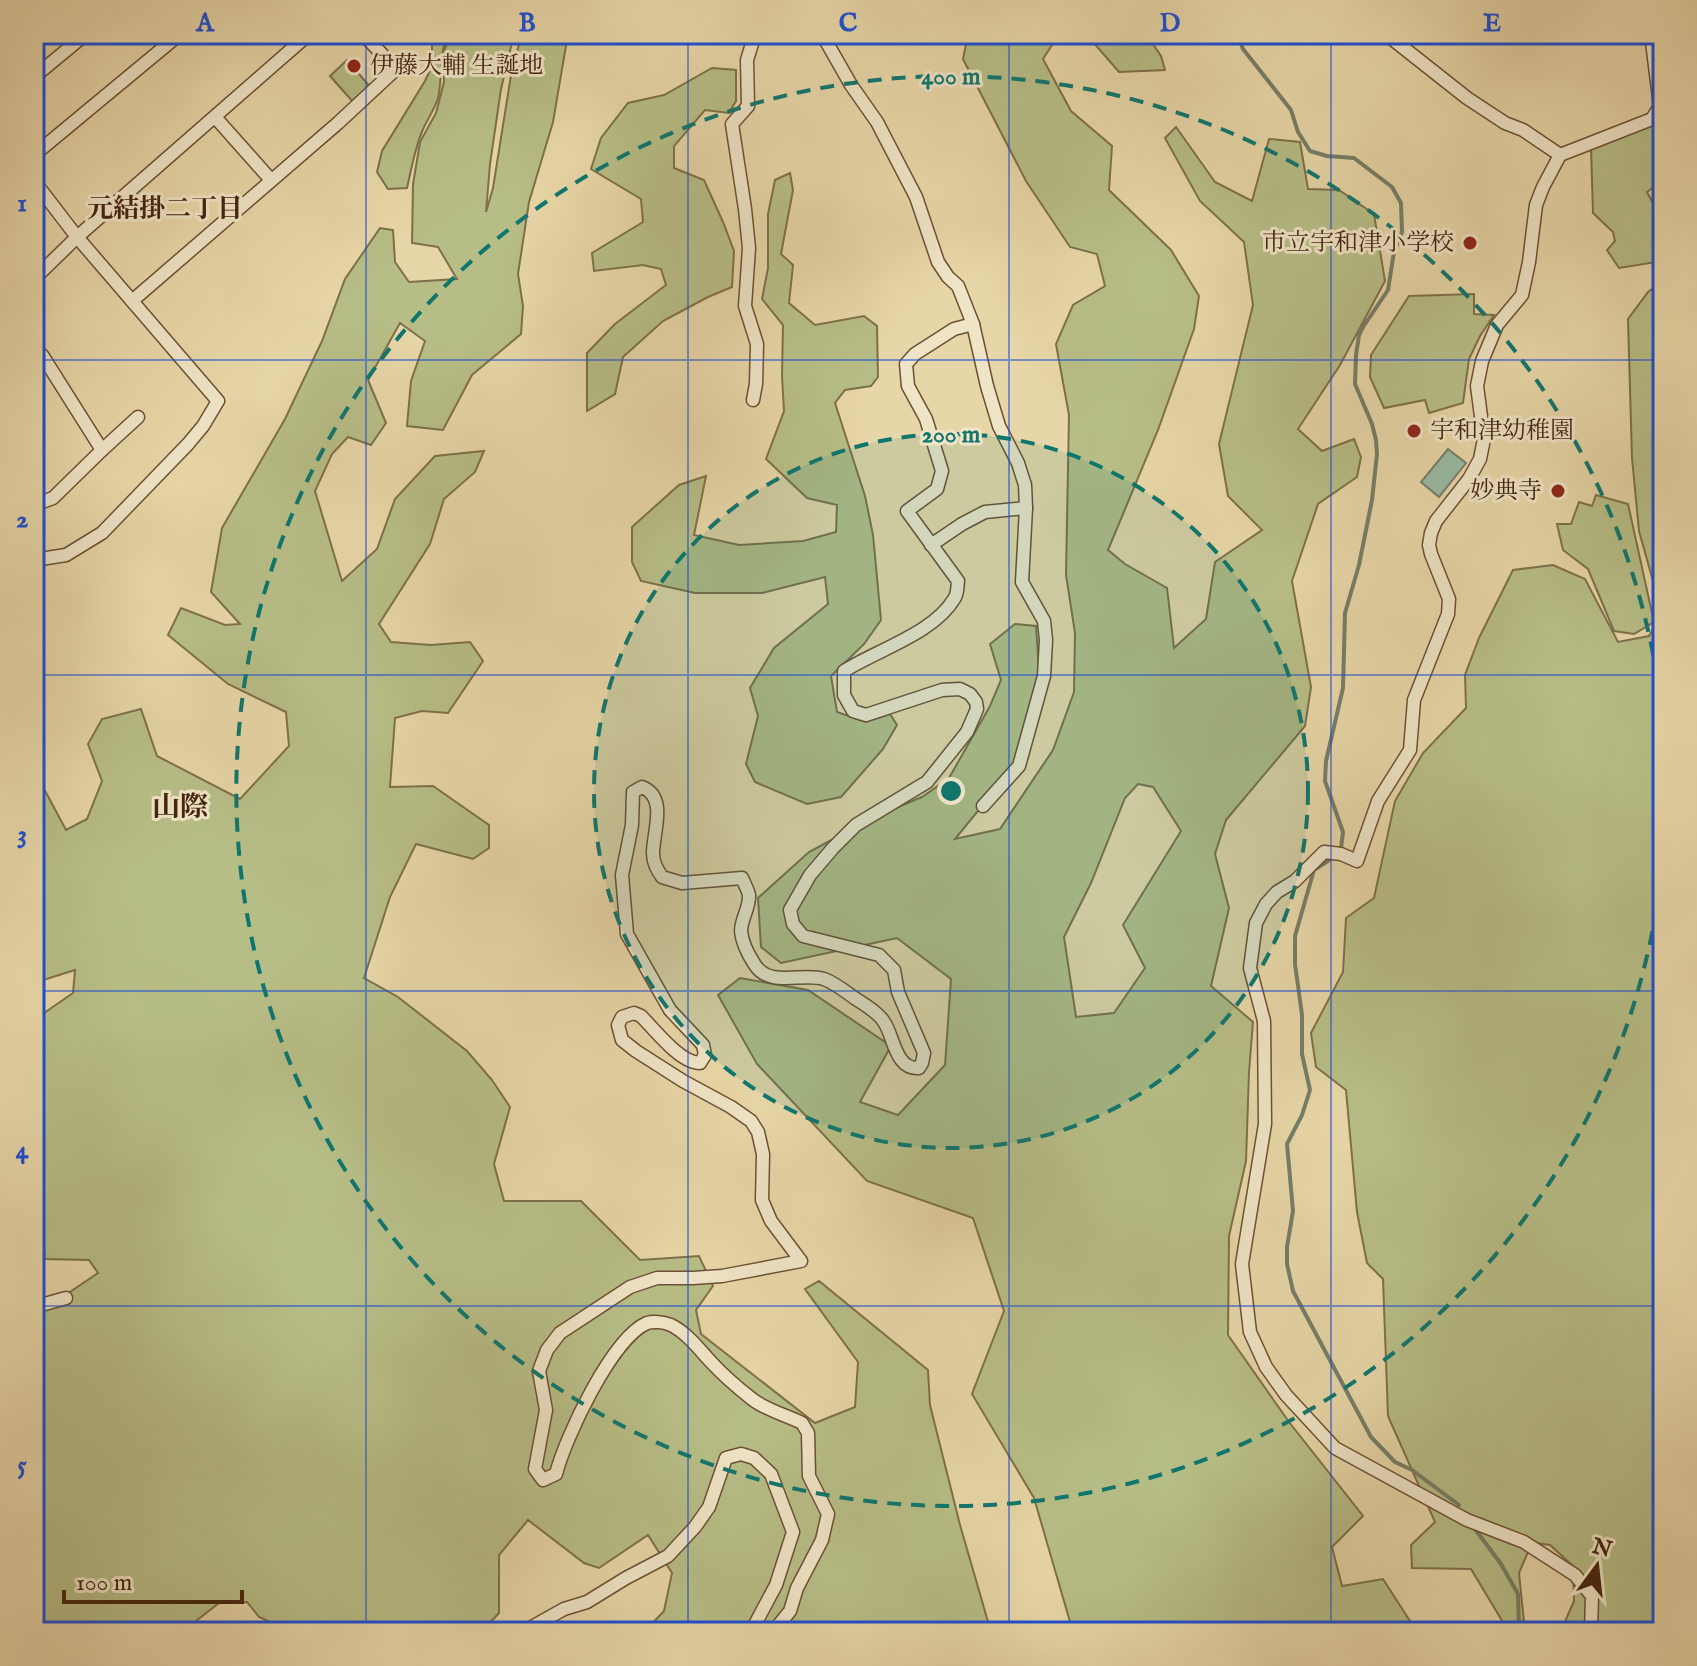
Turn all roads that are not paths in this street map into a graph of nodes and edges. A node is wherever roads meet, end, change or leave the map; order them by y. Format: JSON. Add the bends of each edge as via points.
{"nodes":[{"id":1,"x":86,"y":34,"type":"edge"},
{"id":2,"x":309,"y":34,"type":"edge"},
{"id":3,"x":363,"y":34,"type":"edge"},
{"id":4,"x":755,"y":34,"type":"edge"},
{"id":5,"x":822,"y":34,"type":"edge"},
{"id":6,"x":1386,"y":34,"type":"edge"},
{"id":7,"x":1651,"y":34,"type":"edge"},
{"id":8,"x":175,"y":36,"type":"edge"},
{"id":9,"x":34,"y":77,"type":"edge"},
{"id":10,"x":215,"y":117,"type":"junction"},
{"id":11,"x":34,"y":155,"type":"edge"},
{"id":12,"x":1560,"y":155,"type":"junction"},
{"id":13,"x":271,"y":180,"type":"junction"},
{"id":14,"x":34,"y":181,"type":"edge"},
{"id":15,"x":77,"y":237,"type":"junction"},
{"id":16,"x":34,"y":279,"type":"edge"},
{"id":17,"x":132,"y":301,"type":"junction"},
{"id":18,"x":973,"y":324,"type":"junction"},
{"id":19,"x":34,"y":359,"type":"edge"},
{"id":20,"x":753,"y":400,"type":"dead end"},
{"id":21,"x":138,"y":417,"type":"dead end"},
{"id":22,"x":102,"y":450,"type":"junction"},
{"id":23,"x":34,"y":505,"type":"edge"},
{"id":24,"x":1026,"y":508,"type":"junction"},
{"id":25,"x":931,"y":545,"type":"junction"},
{"id":26,"x":34,"y":560,"type":"edge"},
{"id":27,"x":983,"y":806,"type":"dead end"},
{"id":28,"x":66,"y":1298,"type":"dead end"},
{"id":29,"x":34,"y":1307,"type":"edge"},
{"id":30,"x":523,"y":1632,"type":"edge"},
{"id":31,"x":755,"y":1632,"type":"edge"},
{"id":32,"x":773,"y":1632,"type":"edge"},
{"id":33,"x":1591,"y":1632,"type":"edge"}],
"edges":[{"from":1,"to":9,"type":"street"},
{"from":2,"to":10,"type":"street"},
{"from":3,"to":13,"type":"street","via":[[396,69]]},
{"from":4,"to":20,"type":"street","via":[[747,60],[748,106],[732,124],[749,248],[745,306],[757,344]]},
{"from":5,"to":18,"type":"street","via":[[902,169],[938,262],[958,286]]},
{"from":6,"to":12,"type":"street","via":[[1467,98]]},
{"from":7,"to":12,"type":"street","via":[[1660,106],[1652,119]]},
{"from":8,"to":11,"type":"street"},
{"from":10,"to":13,"type":"street"},
{"from":10,"to":15,"type":"street"},
{"from":12,"to":33,"type":"street","via":[[1536,205],[1522,295],[1497,325],[1482,361],[1477,386],[1484,439],[1480,459],[1431,533],[1429,545],[1449,599],[1448,614],[1414,700],[1410,750],[1378,801],[1357,861],[1324,852],[1277,892],[1256,923],[1250,968],[1264,1021],[1265,1124],[1242,1264],[1250,1332],[1266,1367],[1335,1448],[1467,1520],[1524,1542],[1575,1575],[1592,1596]]},
{"from":13,"to":17,"type":"street"},
{"from":14,"to":15,"type":"street"},
{"from":15,"to":16,"type":"street"},
{"from":15,"to":17,"type":"street"},
{"from":17,"to":26,"type":"street","via":[[218,401],[188,444],[102,533],[66,555]]},
{"from":18,"to":24,"type":"street","via":[[999,426],[1025,485]]},
{"from":18,"to":25,"type":"street","via":[[954,329],[906,364],[908,386],[926,419],[942,471],[937,489],[907,511]]},
{"from":19,"to":22,"type":"street","via":[[42,355]]},
{"from":21,"to":22,"type":"street"},
{"from":22,"to":23,"type":"street","via":[[53,498]]},
{"from":24,"to":25,"type":"street","via":[[985,512]]},
{"from":24,"to":27,"type":"street","via":[[1022,582],[1044,621],[1044,676],[1019,766]]},
{"from":25,"to":32,"type":"street","via":[[958,581],[956,597],[941,616],[844,671],[844,695],[853,711],[866,715],[960,689],[970,694],[977,709],[967,732],[927,782],[856,825],[810,875],[790,910],[803,936],[879,955],[894,970],[924,1053],[922,1063],[913,1069],[904,1063],[884,1021],[824,979],[785,979],[757,968],[741,931],[749,895],[742,878],[682,883],[662,877],[653,855],[658,811],[654,797],[642,787],[633,792],[622,875],[627,934],[670,1010],[703,1045],[705,1055],[700,1063],[692,1063],[634,1013],[618,1025],[622,1040],[751,1121],[763,1154],[762,1200],[801,1261],[722,1276],[657,1278],[630,1287],[560,1333],[539,1371],[546,1410],[535,1469],[543,1480],[556,1474],[585,1402],[610,1360],[638,1329],[654,1322],[668,1323],[683,1333],[755,1402],[802,1423],[808,1433],[809,1476],[828,1514],[790,1611]]},
{"from":28,"to":29,"type":"street"},
{"from":30,"to":31,"type":"street","via":[[668,1556],[709,1507],[726,1458],[741,1454],[771,1474],[793,1532]]}]}
